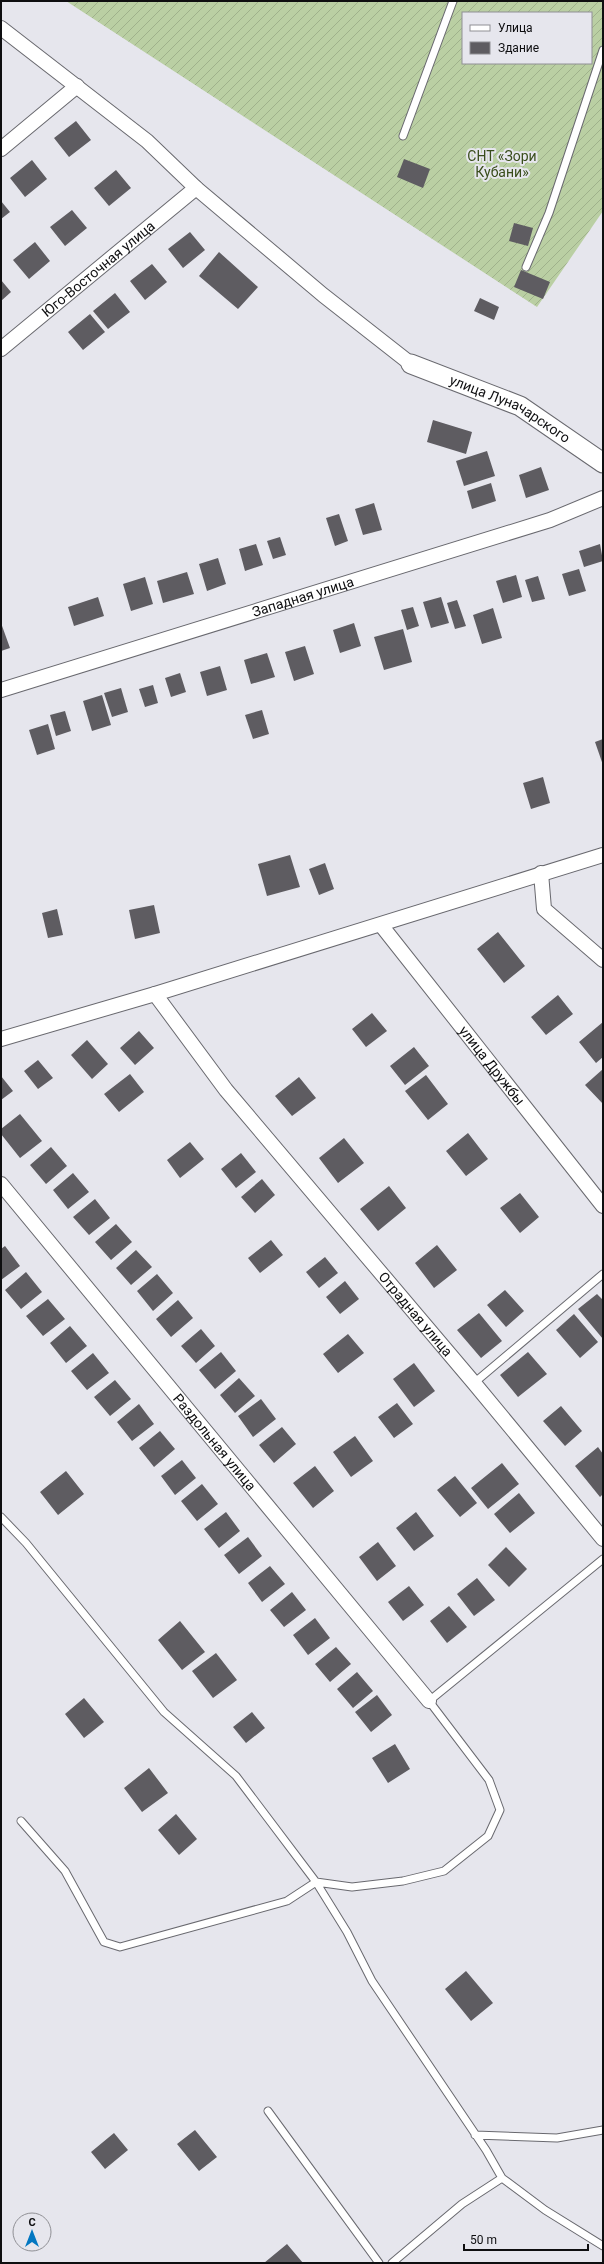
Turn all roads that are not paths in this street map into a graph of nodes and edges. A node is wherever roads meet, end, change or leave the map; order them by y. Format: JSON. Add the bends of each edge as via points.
{"nodes":[{"id":1,"x":453,"y":1,"type":"edge"},
{"id":2,"x":1,"y":28,"type":"edge"},
{"id":3,"x":603,"y":50,"type":"edge"},
{"id":4,"x":77,"y":86,"type":"junction"},
{"id":5,"x":403,"y":136,"type":"dead end"},
{"id":6,"x":1,"y":149,"type":"edge"},
{"id":7,"x":196,"y":188,"type":"junction"},
{"id":8,"x":526,"y":267,"type":"dead end"},
{"id":9,"x":1,"y":349,"type":"edge"},
{"id":10,"x":411,"y":364,"type":"joint"},
{"id":11,"x":603,"y":463,"type":"edge"},
{"id":12,"x":603,"y":498,"type":"edge"},
{"id":13,"x":1,"y":690,"type":"edge"},
{"id":14,"x":603,"y":855,"type":"edge"},
{"id":15,"x":541,"y":873,"type":"junction"},
{"id":16,"x":381,"y":925,"type":"junction"},
{"id":17,"x":603,"y":960,"type":"edge"},
{"id":18,"x":155,"y":994,"type":"junction"},
{"id":19,"x":1,"y":1039,"type":"edge"},
{"id":20,"x":1,"y":1184,"type":"edge"},
{"id":21,"x":603,"y":1206,"type":"edge"},
{"id":22,"x":603,"y":1274,"type":"edge"},
{"id":23,"x":474,"y":1383,"type":"junction"},
{"id":24,"x":1,"y":1517,"type":"edge"},
{"id":25,"x":603,"y":1539,"type":"edge"},
{"id":26,"x":603,"y":1559,"type":"edge"},
{"id":27,"x":428,"y":1701,"type":"junction"},
{"id":28,"x":21,"y":1821,"type":"dead end"},
{"id":29,"x":316,"y":1882,"type":"junction"},
{"id":30,"x":268,"y":2111,"type":"dead end"},
{"id":31,"x":603,"y":2130,"type":"edge"},
{"id":32,"x":475,"y":2134,"type":"junction"},
{"id":33,"x":502,"y":2178,"type":"junction"},
{"id":34,"x":603,"y":2246,"type":"edge"},
{"id":35,"x":379,"y":2263,"type":"edge"},
{"id":36,"x":392,"y":2263,"type":"edge"}],
"edges":[{"from":1,"to":5,"type":"lane"},
{"from":2,"to":4,"type":"street"},
{"from":3,"to":8,"type":"lane","via":[[549,213]]},
{"from":4,"to":6,"type":"street"},
{"from":4,"to":7,"type":"street","via":[[147,141]]},
{"from":7,"to":9,"type":"street","name":"Юго-Восточная улица"},
{"from":7,"to":10,"type":"street","via":[[323,295]]},
{"from":10,"to":11,"type":"street","name":"улица Луначарского","via":[[520,406]]},
{"from":12,"to":13,"type":"street","name":"Западная улица","via":[[550,520]]},
{"from":14,"to":15,"type":"street"},
{"from":15,"to":16,"type":"street"},
{"from":15,"to":17,"type":"street","via":[[544,909]]},
{"from":16,"to":18,"type":"street"},
{"from":16,"to":21,"type":"street","name":"улица Дружбы"},
{"from":18,"to":19,"type":"street"},
{"from":18,"to":23,"type":"street","name":"Отрадная улица","via":[[226,1090]]},
{"from":20,"to":27,"type":"street","name":"Раздольная улица"},
{"from":22,"to":23,"type":"lane"},
{"from":23,"to":25,"type":"street","name":"Отрадная улица"},
{"from":24,"to":29,"type":"lane","via":[[26,1543],[164,1712],[236,1776]]},
{"from":26,"to":27,"type":"lane"},
{"from":27,"to":29,"type":"lane","via":[[489,1780],[500,1810],[488,1836],[444,1871],[402,1881],[352,1886]]},
{"from":28,"to":29,"type":"lane","via":[[65,1871],[104,1942],[120,1947],[287,1901]]},
{"from":29,"to":32,"type":"lane","via":[[347,1932],[372,1981]]},
{"from":30,"to":35,"type":"lane"},
{"from":31,"to":32,"type":"lane","via":[[557,2138]]},
{"from":32,"to":33,"type":"lane"},
{"from":33,"to":34,"type":"lane","via":[[545,2210]]},
{"from":33,"to":36,"type":"lane","via":[[462,2204]]}]}
